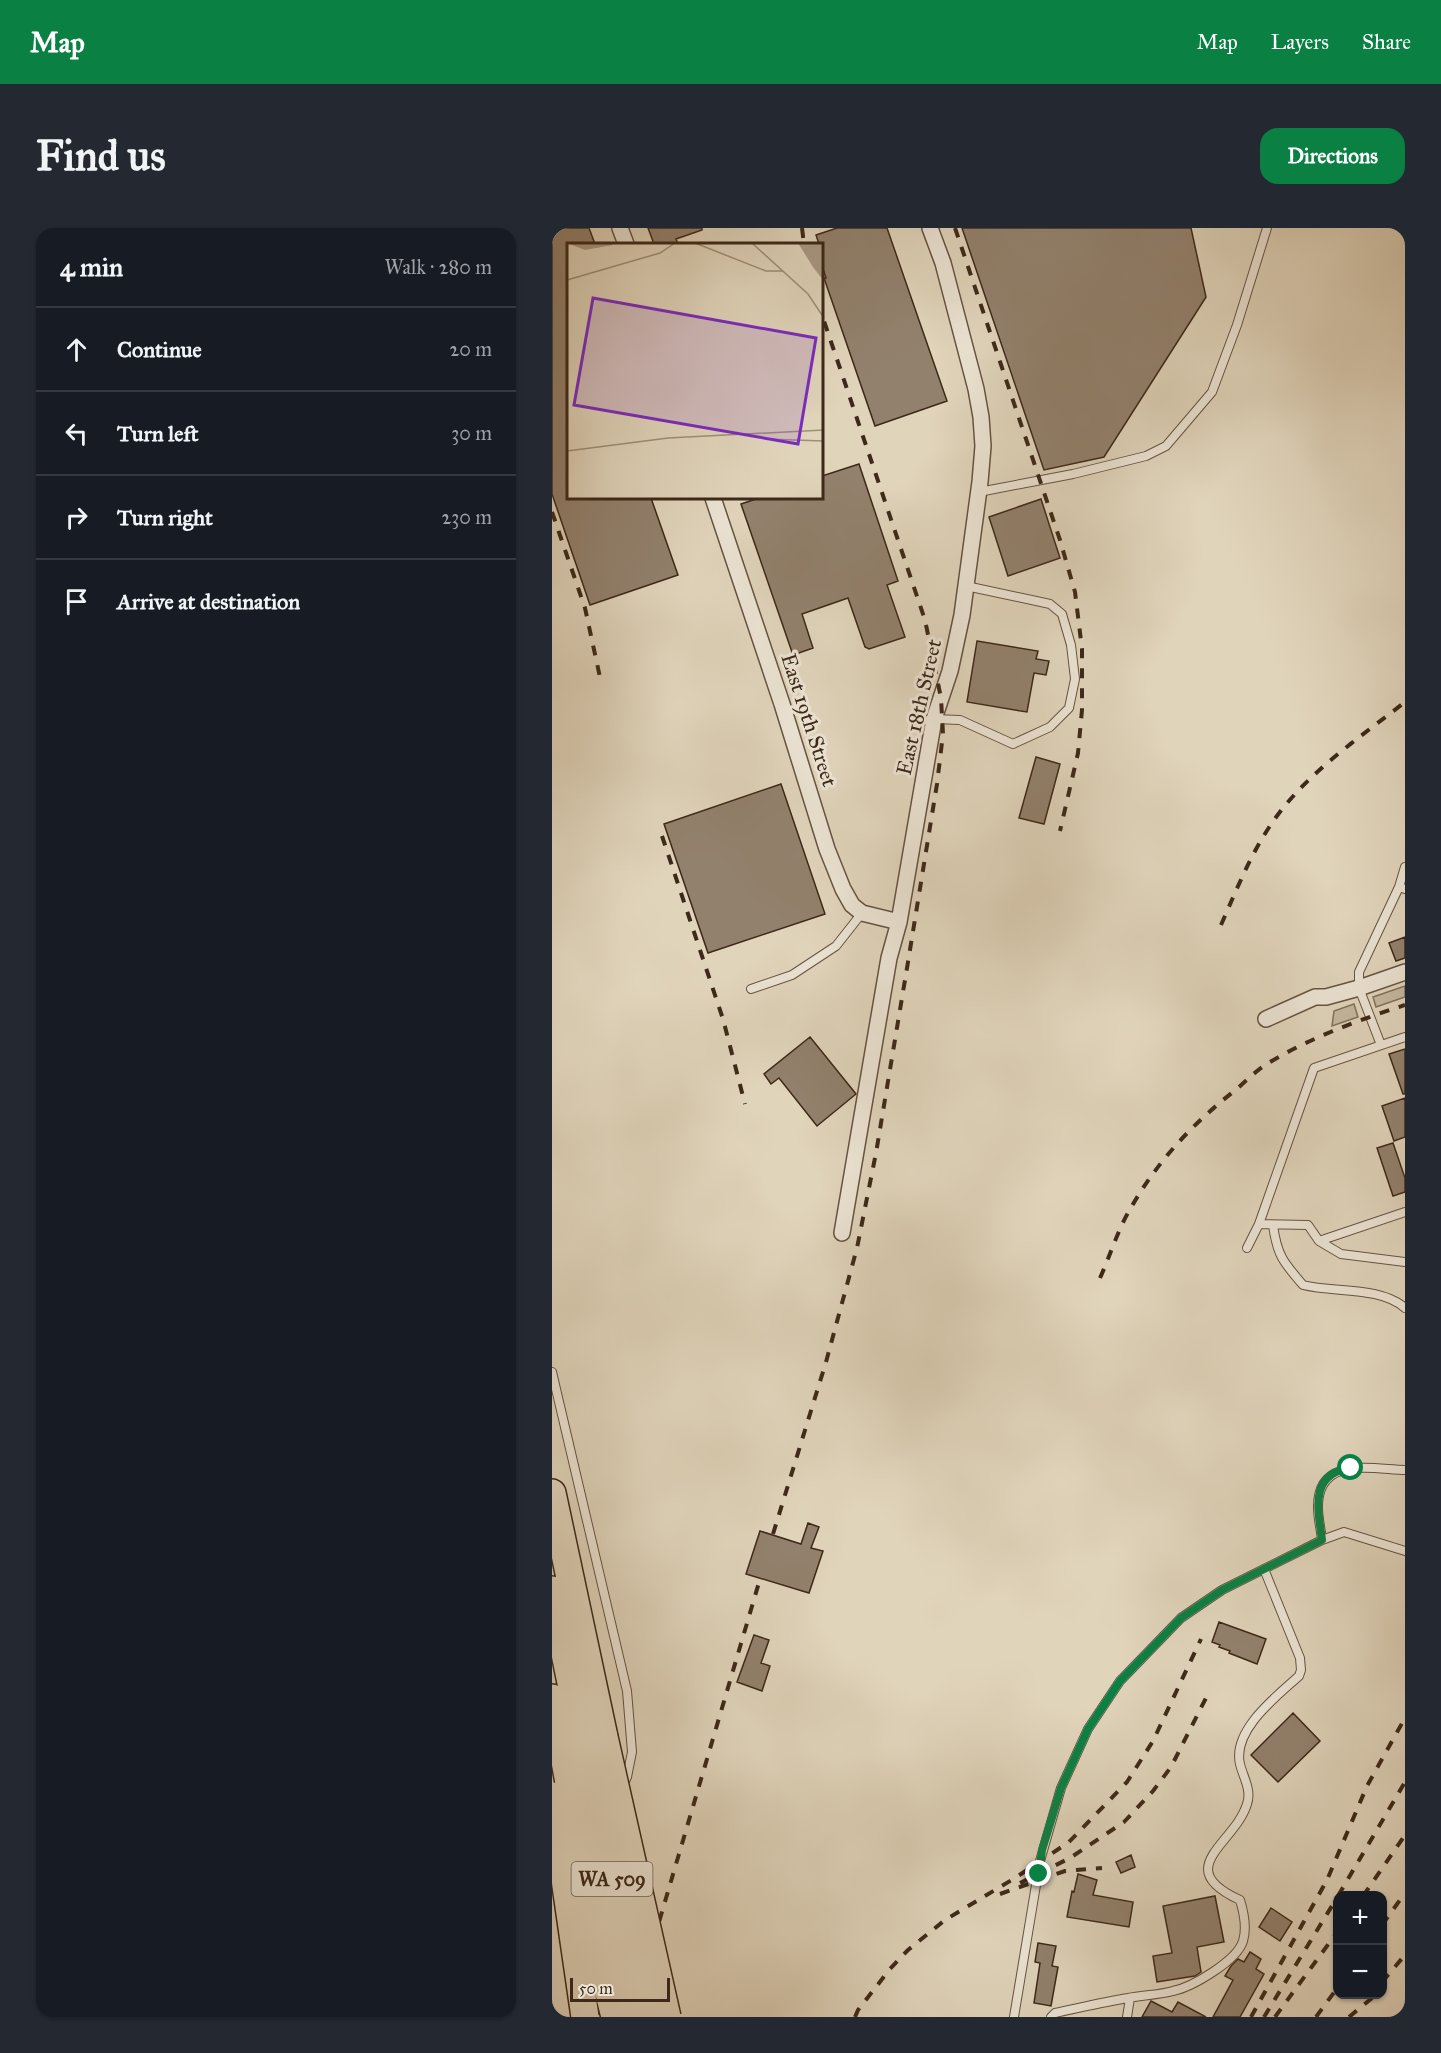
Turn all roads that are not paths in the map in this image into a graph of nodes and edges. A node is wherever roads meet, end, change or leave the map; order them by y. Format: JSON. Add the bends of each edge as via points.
{"nodes":[{"id":1,"x":620,"y":228,"type":"edge"},
{"id":2,"x":930,"y":228,"type":"edge"},
{"id":3,"x":1267,"y":228,"type":"edge"},
{"id":4,"x":626,"y":243,"type":"edge"},
{"id":5,"x":979,"y":492,"type":"junction"},
{"id":6,"x":714,"y":500,"type":"edge"},
{"id":7,"x":966,"y":586,"type":"junction"},
{"id":8,"x":934,"y":719,"type":"junction"},
{"id":9,"x":1405,"y":867,"type":"edge"},
{"id":10,"x":1402,"y":888,"type":"edge"},
{"id":11,"x":862,"y":913,"type":"junction"},
{"id":12,"x":899,"y":922,"type":"junction"},
{"id":13,"x":1405,"y":972,"type":"edge"},
{"id":14,"x":1359,"y":988,"type":"junction"},
{"id":15,"x":751,"y":989,"type":"dead end"},
{"id":16,"x":1266,"y":1019,"type":"dead end"},
{"id":17,"x":1405,"y":1036,"type":"edge"},
{"id":18,"x":1381,"y":1045,"type":"junction"},
{"id":19,"x":1405,"y":1212,"type":"edge"},
{"id":20,"x":1259,"y":1224,"type":"junction"},
{"id":21,"x":1273,"y":1225,"type":"junction"},
{"id":22,"x":842,"y":1233,"type":"dead end"},
{"id":23,"x":1319,"y":1241,"type":"junction"},
{"id":24,"x":1246,"y":1248,"type":"dead end"},
{"id":25,"x":1405,"y":1262,"type":"edge"},
{"id":26,"x":1405,"y":1308,"type":"edge"},
{"id":27,"x":552,"y":1372,"type":"edge"},
{"id":28,"x":1405,"y":1470,"type":"edge"},
{"id":29,"x":552,"y":1493,"type":"edge"},
{"id":30,"x":1322,"y":1540,"type":"junction"},
{"id":31,"x":1405,"y":1551,"type":"edge"},
{"id":32,"x":1264,"y":1569,"type":"junction"},
{"id":33,"x":552,"y":1590,"type":"edge"},
{"id":34,"x":552,"y":1698,"type":"edge"},
{"id":35,"x":583,"y":1741,"type":"junction"},
{"id":36,"x":552,"y":1786,"type":"edge"},
{"id":37,"x":613,"y":1808,"type":"dead end"},
{"id":38,"x":608,"y":1818,"type":"dead end"},
{"id":39,"x":552,"y":1877,"type":"edge"},
{"id":40,"x":1130,"y":1998,"type":"junction"},
{"id":41,"x":585,"y":2017,"type":"edge"},
{"id":42,"x":615,"y":2017,"type":"edge"},
{"id":43,"x":641,"y":2017,"type":"edge"},
{"id":44,"x":667,"y":2017,"type":"edge"},
{"id":45,"x":1014,"y":2017,"type":"edge"},
{"id":46,"x":1051,"y":2017,"type":"edge"},
{"id":47,"x":1128,"y":2017,"type":"edge"}],
"edges":[{"from":1,"to":4,"type":"street"},
{"from":2,"to":5,"type":"street","name":"East 18th Street","via":[[943,262],[976,389],[983,446]]},
{"from":3,"to":5,"type":"lane","via":[[1212,392],[1166,446],[1146,456],[1073,474]]},
{"from":5,"to":7,"type":"street","name":"East 18th Street"},
{"from":6,"to":11,"type":"street","name":"East 19th Street","via":[[827,849],[843,889]]},
{"from":7,"to":8,"type":"street","name":"East 18th Street","via":[[950,672]]},
{"from":7,"to":8,"type":"lane","via":[[1050,604],[1062,614],[1075,679],[1069,708],[1050,727],[1013,744],[960,720]]},
{"from":8,"to":12,"type":"street","name":"East 18th Street"},
{"from":9,"to":10,"type":"lane"},
{"from":10,"to":14,"type":"lane","via":[[1359,972]]},
{"from":11,"to":12,"type":"street"},
{"from":11,"to":15,"type":"lane","via":[[836,946],[792,975]]},
{"from":12,"to":22,"type":"street","name":"East 18th Street","via":[[889,958]]},
{"from":13,"to":14,"type":"street"},
{"from":14,"to":16,"type":"street","via":[[1315,997]]},
{"from":14,"to":18,"type":"lane"},
{"from":17,"to":18,"type":"lane"},
{"from":18,"to":20,"type":"lane","via":[[1314,1068]]},
{"from":19,"to":23,"type":"lane"},
{"from":20,"to":21,"type":"lane"},
{"from":20,"to":24,"type":"lane"},
{"from":21,"to":23,"type":"lane","via":[[1308,1225]]},
{"from":21,"to":26,"type":"lane","via":[[1284,1263],[1303,1284],[1374,1294]]},
{"from":23,"to":25,"type":"lane","via":[[1341,1254]]},
{"from":27,"to":37,"type":"lane","via":[[627,1691],[632,1752],[627,1777]]},
{"from":28,"to":30,"type":"lane","via":[[1351,1468],[1327,1477],[1319,1495]]},
{"from":29,"to":35,"type":"highway"},
{"from":30,"to":31,"type":"lane","via":[[1344,1532]]},
{"from":30,"to":32,"type":"lane"},
{"from":32,"to":40,"type":"lane","via":[[1300,1658],[1301,1670],[1265,1707],[1244,1736],[1238,1756],[1248,1802],[1210,1861],[1208,1872],[1215,1887],[1240,1900],[1245,1927],[1243,1943],[1203,1979],[1173,1992]]},
{"from":32,"to":45,"type":"lane","via":[[1222,1590],[1181,1618],[1120,1681],[1088,1729],[1061,1788],[1042,1850]]},
{"from":33,"to":35,"type":"highway","number":"WA 509"},
{"from":34,"to":35,"type":"highway","number":"WA 509"},
{"from":35,"to":42,"type":"highway","number":"WA 509","bridge":true,"via":[[605,1977]]},
{"from":35,"to":43,"type":"highway","number":"WA 509","bridge":true},
{"from":35,"to":44,"type":"highway","bridge":true},
{"from":36,"to":41,"type":"highway","bridge":true},
{"from":38,"to":39,"type":"lane","via":[[594,1849],[573,1869]]},
{"from":40,"to":46,"type":"lane"},
{"from":40,"to":47,"type":"lane"}]}
